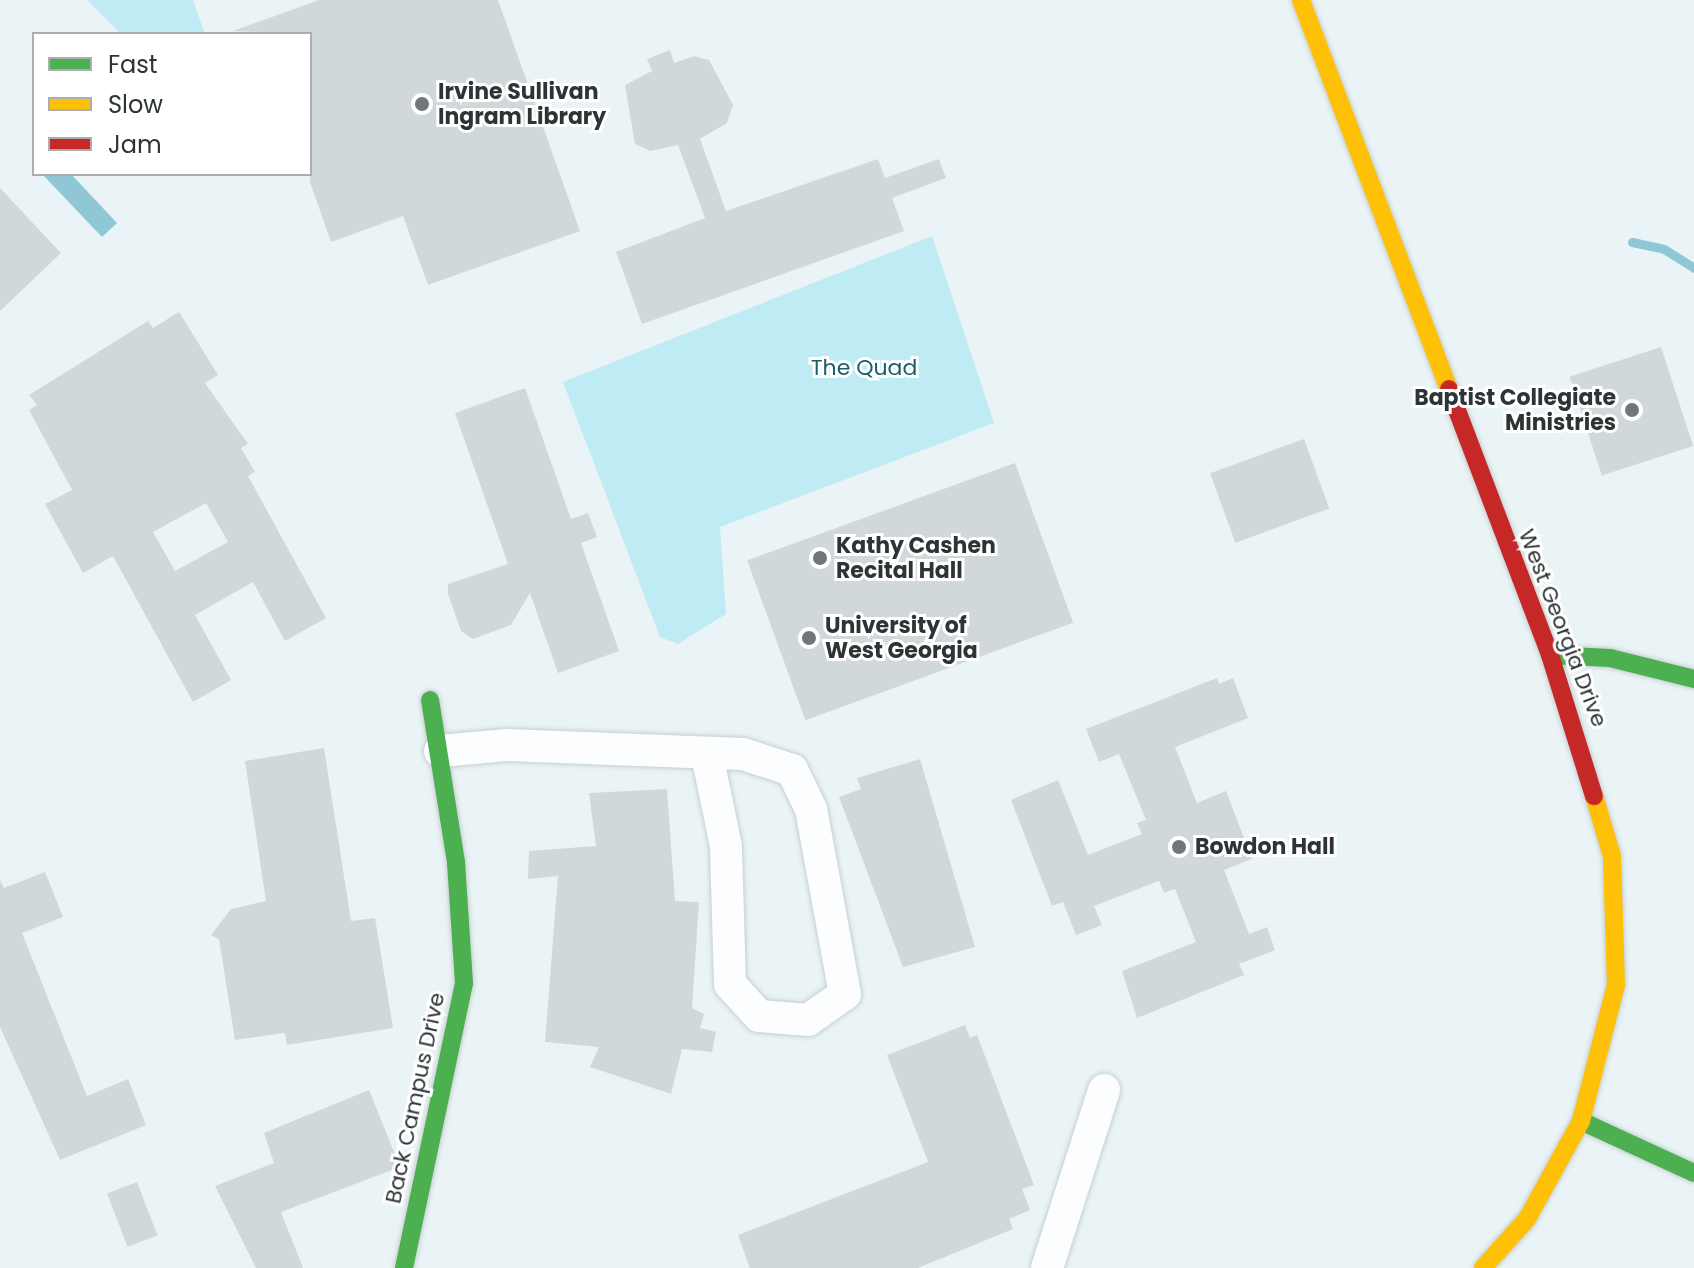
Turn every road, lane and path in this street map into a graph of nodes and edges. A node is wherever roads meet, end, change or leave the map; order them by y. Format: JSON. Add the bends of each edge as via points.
{"nodes":[{"id":1,"x":1301,"y":0,"type":"edge"},
{"id":2,"x":1550,"y":655,"type":"junction"},
{"id":3,"x":1694,"y":679,"type":"edge"},
{"id":4,"x":430,"y":700,"type":"dead end"},
{"id":5,"x":440,"y":751,"type":"junction"},
{"id":6,"x":707,"y":755,"type":"junction"},
{"id":7,"x":1104,"y":1090,"type":"dead end"},
{"id":8,"x":1581,"y":1121,"type":"junction"},
{"id":9,"x":1694,"y":1173,"type":"edge"},
{"id":10,"x":404,"y":1268,"type":"edge"},
{"id":11,"x":1047,"y":1268,"type":"edge"},
{"id":12,"x":1483,"y":1268,"type":"edge"}],
"edges":[{"from":1,"to":2,"type":"street","name":"West Georgia Drive"},
{"from":2,"to":3,"type":"street","via":[[1610,658]]},
{"from":2,"to":8,"type":"street","name":"West Georgia Drive","via":[[1600,803],[1618,904],[1616,985]]},
{"from":4,"to":5,"type":"street","name":"Back Campus Drive"},
{"from":5,"to":6,"type":"street","via":[[507,745]]},
{"from":5,"to":10,"type":"street","name":"Back Campus Drive","via":[[463,919],[464,983]]},
{"from":6,"to":6,"type":"street","via":[[743,754],[792,770],[811,809],[845,994],[808,1020],[759,1016],[730,984],[726,846]]},
{"from":7,"to":11,"type":"street"},
{"from":8,"to":9,"type":"street"},
{"from":8,"to":12,"type":"street","name":"West Georgia Drive","via":[[1527,1219]]}]}
